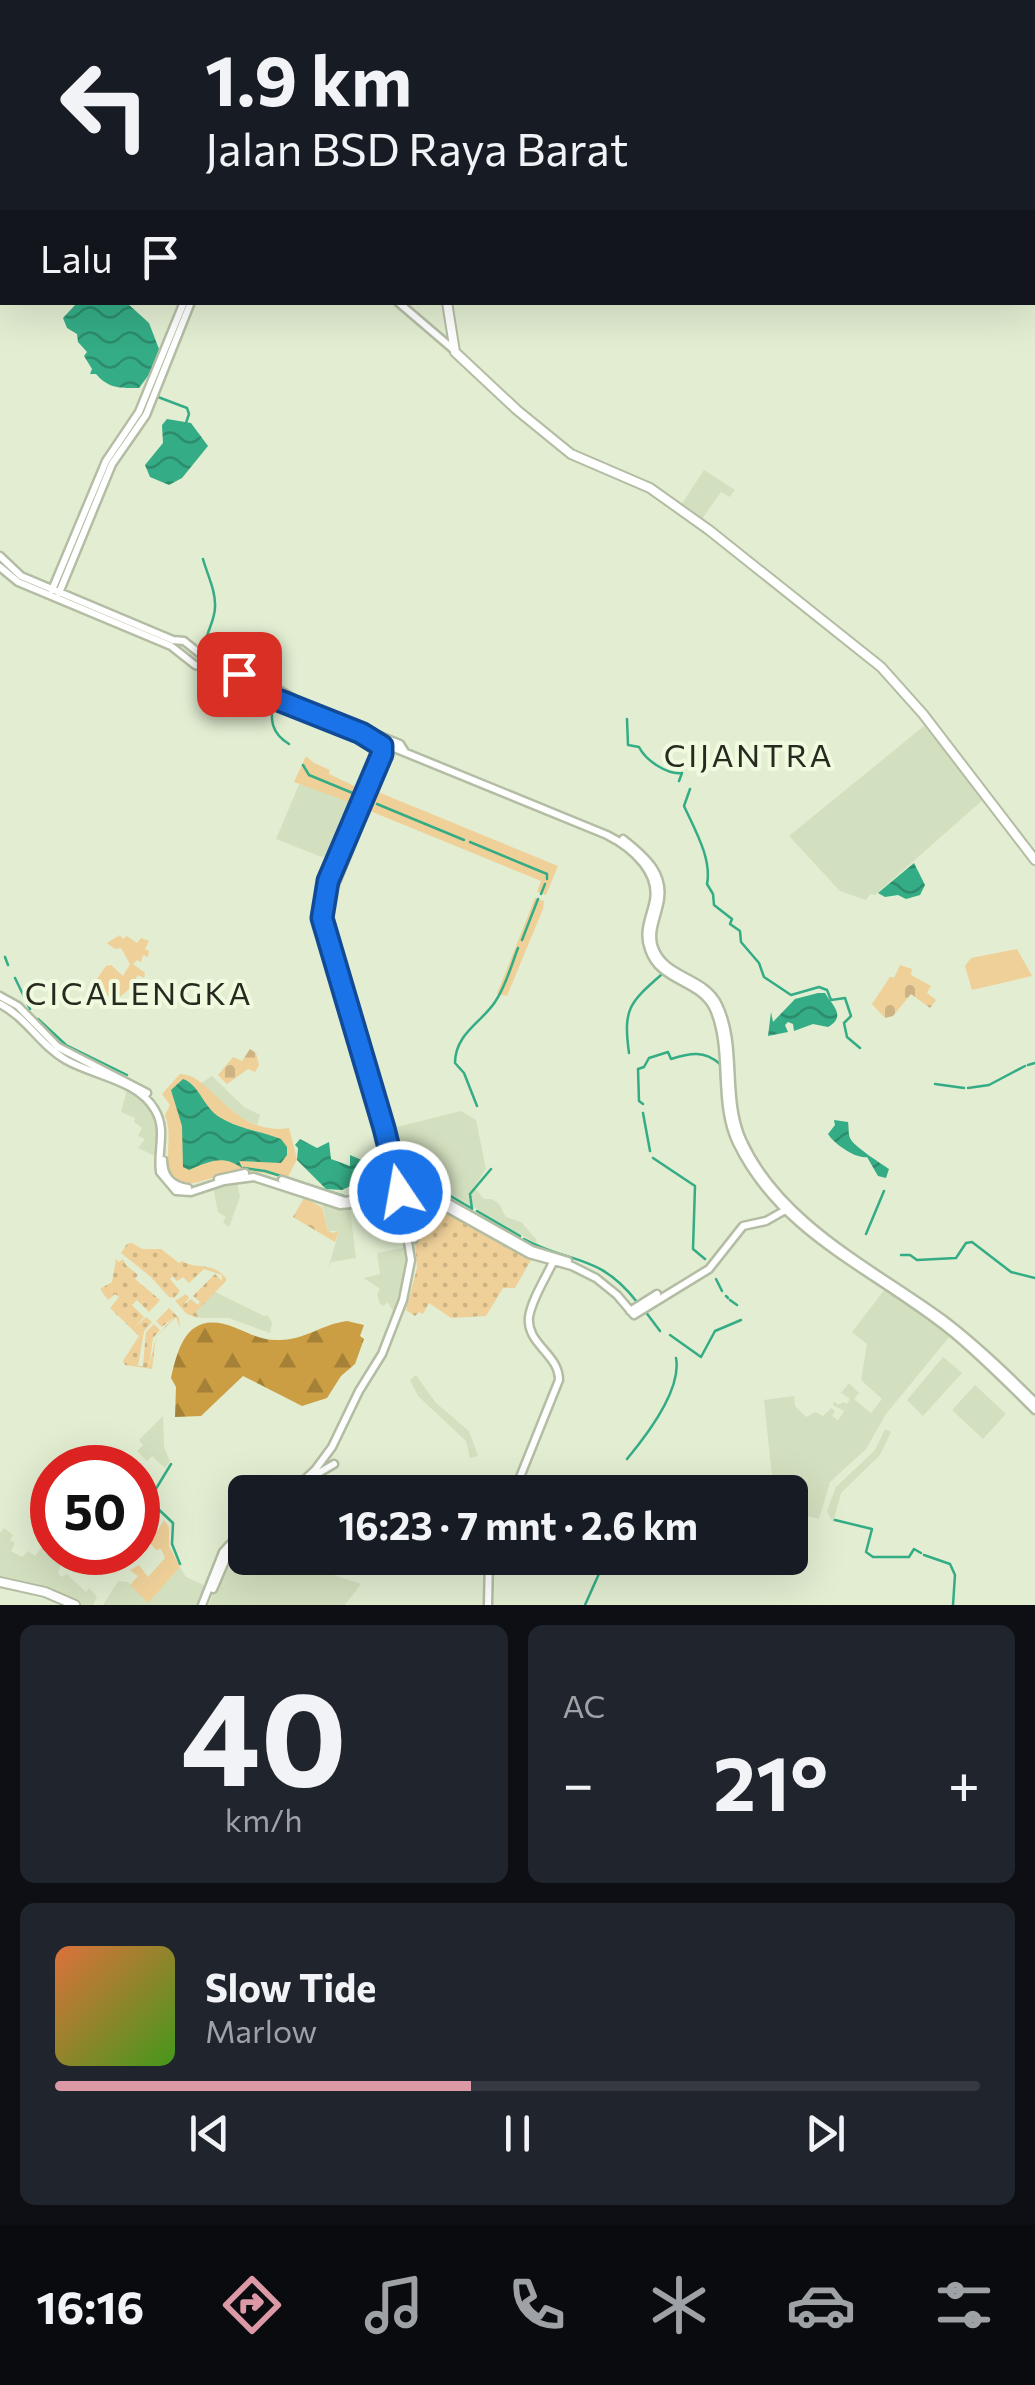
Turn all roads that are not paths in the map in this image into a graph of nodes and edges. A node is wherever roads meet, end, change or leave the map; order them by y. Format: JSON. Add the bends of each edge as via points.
{"nodes":[{"id":1,"x":186,"y":305,"type":"edge"},
{"id":2,"x":401,"y":305,"type":"edge"},
{"id":3,"x":447,"y":305,"type":"edge"},
{"id":4,"x":455,"y":352,"type":"junction"},
{"id":5,"x":0,"y":556,"type":"edge"},
{"id":6,"x":0,"y":566,"type":"edge"},
{"id":7,"x":58,"y":591,"type":"junction"},
{"id":8,"x":172,"y":643,"type":"junction"},
{"id":9,"x":258,"y":682,"type":"junction"},
{"id":10,"x":392,"y":745,"type":"junction"},
{"id":11,"x":383,"y":759,"type":"junction"},
{"id":12,"x":337,"y":859,"type":"junction"},
{"id":13,"x":1035,"y":860,"type":"edge"},
{"id":14,"x":330,"y":876,"type":"junction"},
{"id":15,"x":326,"y":904,"type":"junction"},
{"id":16,"x":0,"y":996,"type":"edge"},
{"id":17,"x":0,"y":1004,"type":"edge"},
{"id":18,"x":92,"y":1069,"type":"junction"},
{"id":19,"x":401,"y":1181,"type":"junction"},
{"id":20,"x":418,"y":1193,"type":"junction"},
{"id":21,"x":400,"y":1195,"type":"junction"},
{"id":22,"x":800,"y":1200,"type":"dead end"},
{"id":23,"x":407,"y":1207,"type":"junction"},
{"id":24,"x":784,"y":1207,"type":"junction"},
{"id":25,"x":799,"y":1216,"type":"junction"},
{"id":26,"x":556,"y":1260,"type":"junction"},
{"id":27,"x":854,"y":1260,"type":"junction"},
{"id":28,"x":916,"y":1303,"type":"junction"},
{"id":29,"x":1035,"y":1402,"type":"edge"},
{"id":30,"x":1035,"y":1410,"type":"edge"},
{"id":31,"x":334,"y":1464,"type":"dead end"},
{"id":32,"x":317,"y":1474,"type":"joint"},
{"id":33,"x":310,"y":1475,"type":"edge"},
{"id":34,"x":523,"y":1475,"type":"edge"},
{"id":35,"x":228,"y":1552,"type":"edge"},
{"id":36,"x":488,"y":1575,"type":"edge"},
{"id":37,"x":0,"y":1584,"type":"edge"},
{"id":38,"x":72,"y":1605,"type":"edge"},
{"id":39,"x":204,"y":1605,"type":"edge"},
{"id":40,"x":490,"y":1605,"type":"edge"}],
"edges":[{"from":1,"to":7,"type":"main road","via":[[139,412],[106,461]]},
{"from":2,"to":4,"type":"main road"},
{"from":3,"to":4,"type":"main road"},
{"from":4,"to":13,"type":"main road","via":[[560,446],[650,488],[878,665]]},
{"from":5,"to":7,"type":"main road","via":[[16,573]]},
{"from":6,"to":7,"type":"main road","via":[[18,582]]},
{"from":7,"to":8,"type":"main road"},
{"from":8,"to":8,"type":"main road","via":[[184,641],[207,659],[208,668]]},
{"from":8,"to":9,"type":"main road","bridge":true,"via":[[205,664]]},
{"from":9,"to":9,"type":"main road","via":[[224,674],[222,664],[240,663],[257,673]]},
{"from":9,"to":10,"type":"main road","via":[[273,698]]},
{"from":10,"to":11,"type":"main road"},
{"from":10,"to":11,"type":"main road","via":[[382,746]]},
{"from":10,"to":24,"type":"main road","via":[[622,838],[648,860],[660,881],[652,928],[657,954],[718,1005],[737,1128],[747,1155]]},
{"from":11,"to":12,"type":"main road"},
{"from":11,"to":15,"type":"main road"},
{"from":12,"to":14,"type":"main road"},
{"from":12,"to":14,"type":"main road","via":[[326,864]]},
{"from":14,"to":15,"type":"main road"},
{"from":15,"to":19,"type":"main road"},
{"from":16,"to":18,"type":"main road"},
{"from":17,"to":18,"type":"main road","via":[[55,1053]]},
{"from":18,"to":21,"type":"main road","via":[[146,1095],[160,1122],[158,1164],[169,1186],[181,1192],[254,1177],[344,1205]]},
{"from":19,"to":20,"type":"main road"},
{"from":19,"to":21,"type":"main road"},
{"from":19,"to":21,"type":"main road"},
{"from":20,"to":21,"type":"main road"},
{"from":20,"to":23,"type":"main road"},
{"from":20,"to":26,"type":"main road","via":[[438,1194],[529,1254]]},
{"from":21,"to":23,"type":"main road"},
{"from":21,"to":23,"type":"main road"},
{"from":22,"to":25,"type":"main road"},
{"from":23,"to":32,"type":"main road","via":[[416,1260],[407,1302],[342,1440]]},
{"from":23,"to":33,"type":"main road","via":[[411,1260],[403,1300],[338,1438]]},
{"from":24,"to":25,"type":"main road"},
{"from":24,"to":26,"type":"main road","via":[[738,1230],[709,1269],[633,1312],[596,1278]]},
{"from":24,"to":27,"type":"main road"},
{"from":25,"to":27,"type":"main road"},
{"from":26,"to":34,"type":"main road","via":[[529,1318],[560,1380]]},
{"from":27,"to":28,"type":"main road"},
{"from":28,"to":29,"type":"main road","via":[[975,1344]]},
{"from":28,"to":30,"type":"main road"},
{"from":31,"to":32,"type":"main road"},
{"from":35,"to":39,"type":"main road"},
{"from":36,"to":40,"type":"main road"},
{"from":37,"to":38,"type":"main road"}]}
